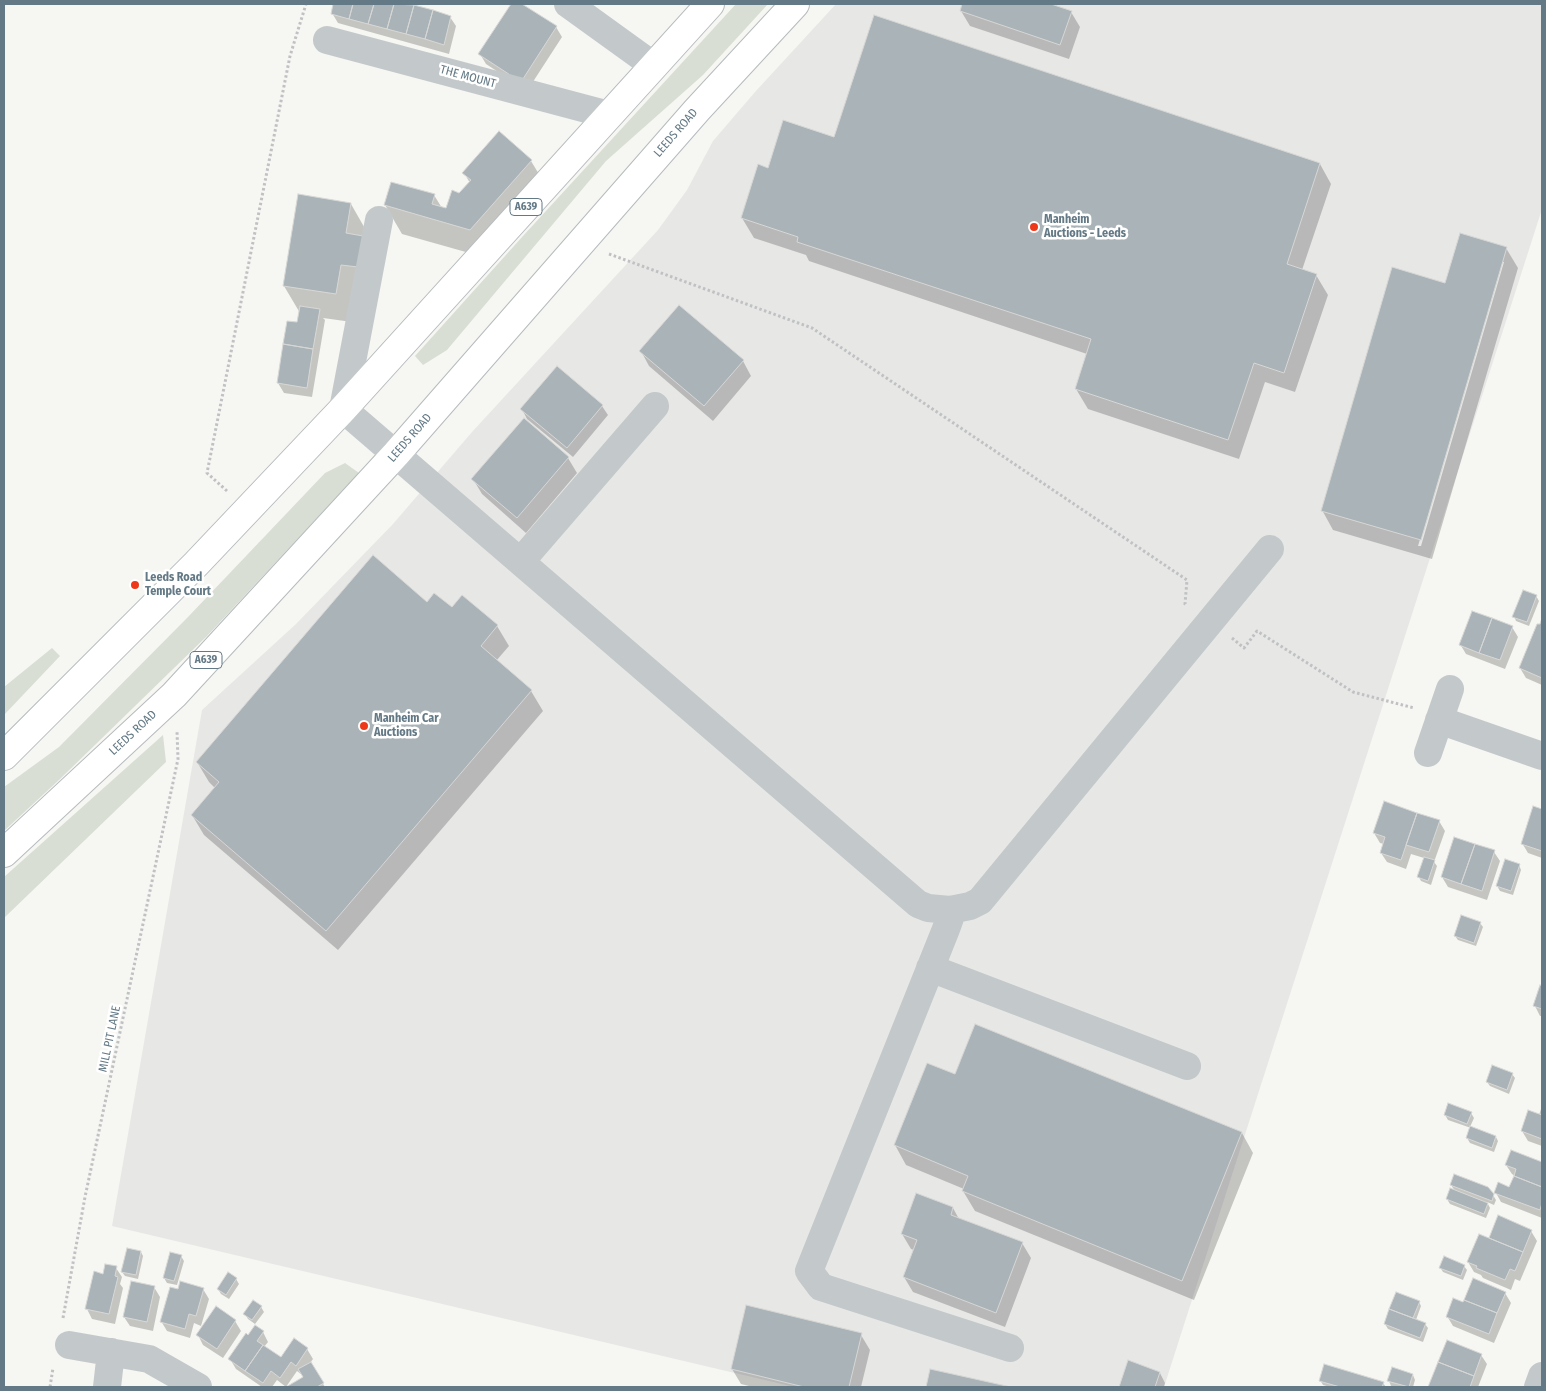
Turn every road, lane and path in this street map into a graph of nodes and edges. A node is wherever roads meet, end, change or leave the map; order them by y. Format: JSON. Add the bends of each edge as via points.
{"nodes":[{"id":1,"x":306,"y":4,"type":"edge"},
{"id":2,"x":568,"y":4,"type":"edge"},
{"id":3,"x":710,"y":4,"type":"edge"},
{"id":4,"x":795,"y":4,"type":"edge"},
{"id":5,"x":327,"y":40,"type":"dead end"},
{"id":6,"x":654,"y":66,"type":"junction"},
{"id":7,"x":609,"y":115,"type":"junction"},
{"id":8,"x":378,"y":220,"type":"dead end"},
{"id":9,"x":580,"y":244,"type":"junction"},
{"id":10,"x":654,"y":406,"type":"dead end"},
{"id":11,"x":343,"y":410,"type":"junction"},
{"id":12,"x":396,"y":454,"type":"junction"},
{"id":13,"x":247,"y":510,"type":"junction"},
{"id":14,"x":1270,"y":549,"type":"dead end"},
{"id":15,"x":521,"y":561,"type":"junction"},
{"id":16,"x":1210,"y":621,"type":"junction"},
{"id":17,"x":1450,"y":689,"type":"dead end"},
{"id":18,"x":174,"y":694,"type":"junction"},
{"id":19,"x":1440,"y":718,"type":"junction"},
{"id":20,"x":1428,"y":753,"type":"dead end"},
{"id":21,"x":4,"y":756,"type":"edge"},
{"id":22,"x":1542,"y":756,"type":"edge"},
{"id":23,"x":4,"y":853,"type":"edge"},
{"id":24,"x":950,"y":910,"type":"junction"},
{"id":25,"x":930,"y":968,"type":"junction"},
{"id":26,"x":1187,"y":1066,"type":"dead end"},
{"id":27,"x":62,"y":1343,"type":"junction"},
{"id":28,"x":1010,"y":1348,"type":"dead end"},
{"id":29,"x":112,"y":1352,"type":"junction"},
{"id":30,"x":1542,"y":1376,"type":"edge"},
{"id":31,"x":50,"y":1387,"type":"edge"},
{"id":32,"x":107,"y":1387,"type":"edge"},
{"id":33,"x":198,"y":1387,"type":"edge"},
{"id":34,"x":1538,"y":1387,"type":"edge"}],
"edges":[{"from":1,"to":13,"type":"path","via":[[290,56],[207,473]]},
{"from":2,"to":6,"type":"street"},
{"from":3,"to":6,"type":"main road","number":"A639"},
{"from":4,"to":9,"type":"main road","name":"LEEDS ROAD","number":"A639"},
{"from":5,"to":7,"type":"street","name":"THE MOUNT"},
{"from":6,"to":7,"type":"main road","number":"A639"},
{"from":7,"to":11,"type":"main road","number":"A639"},
{"from":8,"to":11,"type":"street"},
{"from":9,"to":12,"type":"main road","name":"LEEDS ROAD","number":"A639"},
{"from":9,"to":16,"type":"path","via":[[812,328],[1187,580],[1185,604]]},
{"from":10,"to":15,"type":"street"},
{"from":11,"to":12,"type":"street"},
{"from":11,"to":13,"type":"main road","number":"A639"},
{"from":12,"to":15,"type":"street"},
{"from":12,"to":18,"type":"main road","name":"LEEDS ROAD","number":"A639"},
{"from":13,"to":21,"type":"main road","number":"A639"},
{"from":14,"to":16,"type":"street"},
{"from":15,"to":24,"type":"street","via":[[918,904]]},
{"from":16,"to":19,"type":"path","via":[[1244,648],[1257,632],[1353,692]]},
{"from":16,"to":24,"type":"street","via":[[980,901]]},
{"from":17,"to":19,"type":"street"},
{"from":18,"to":23,"type":"main road","name":"LEEDS ROAD","number":"A639"},
{"from":18,"to":27,"type":"path","name":"MILL PIT LANE","via":[[178,758],[85,1197]]},
{"from":19,"to":20,"type":"street"},
{"from":19,"to":22,"type":"street"},
{"from":24,"to":25,"type":"street","via":[[950,918]]},
{"from":25,"to":26,"type":"street"},
{"from":25,"to":28,"type":"street","via":[[808,1271],[821,1288]]},
{"from":27,"to":29,"type":"street"},
{"from":27,"to":31,"type":"path","name":"MILL PIT LANE"},
{"from":29,"to":32,"type":"street"},
{"from":29,"to":33,"type":"street","via":[[149,1358]]},
{"from":30,"to":34,"type":"street"}]}
